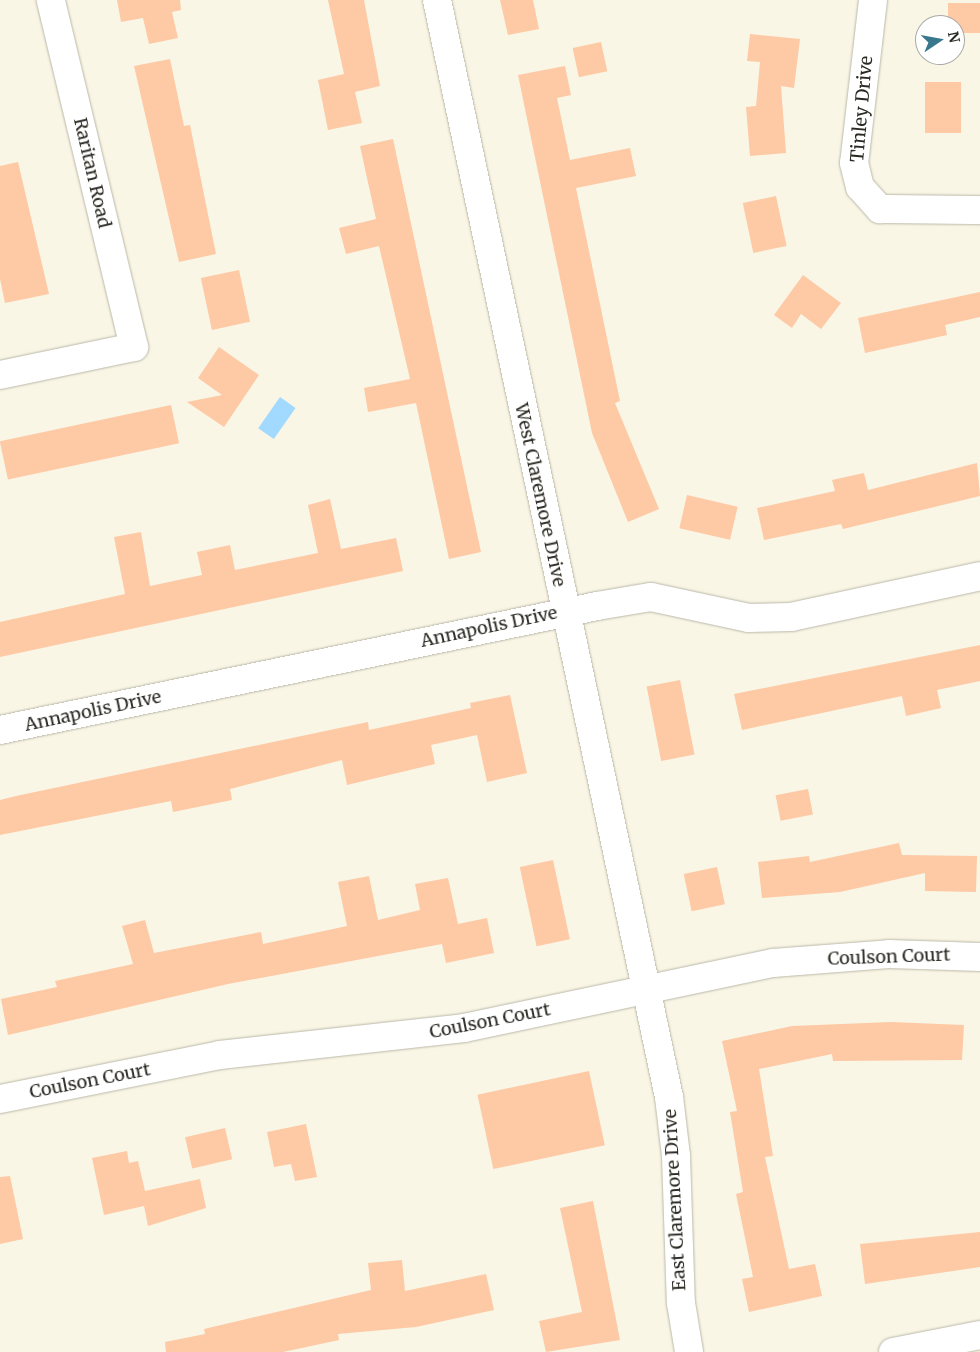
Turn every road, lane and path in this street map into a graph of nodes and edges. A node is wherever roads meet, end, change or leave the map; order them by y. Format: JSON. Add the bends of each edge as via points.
{"nodes":[{"id":1,"x":50,"y":0,"type":"edge"},
{"id":2,"x":436,"y":0,"type":"edge"},
{"id":3,"x":873,"y":0,"type":"edge"},
{"id":4,"x":980,"y":210,"type":"edge"},
{"id":5,"x":0,"y":375,"type":"edge"},
{"id":6,"x":980,"y":576,"type":"edge"},
{"id":7,"x":565,"y":611,"type":"junction"},
{"id":8,"x":0,"y":730,"type":"edge"},
{"id":9,"x":980,"y":957,"type":"edge"},
{"id":10,"x":644,"y":990,"type":"junction"},
{"id":11,"x":0,"y":1099,"type":"edge"},
{"id":12,"x":980,"y":1335,"type":"edge"},
{"id":13,"x":689,"y":1352,"type":"edge"},
{"id":14,"x":893,"y":1352,"type":"edge"}],
"edges":[{"from":1,"to":5,"type":"street","name":"Raritan Road","via":[[134,347]]},
{"from":2,"to":7,"type":"street","name":"West Claremore Drive"},
{"from":3,"to":4,"type":"street","name":"Tinley Drive","via":[[854,163],[860,187],[880,209]]},
{"from":6,"to":7,"type":"street","name":"Annapolis Drive","via":[[791,617],[749,618],[651,597]]},
{"from":7,"to":8,"type":"street","name":"Annapolis Drive"},
{"from":7,"to":10,"type":"street","name":"West Claremore Drive"},
{"from":9,"to":10,"type":"street","name":"Coulson Court","via":[[889,954],[773,963]]},
{"from":10,"to":11,"type":"street","name":"Coulson Court","via":[[464,1028],[220,1055]]},
{"from":10,"to":13,"type":"street","name":"East Claremore Drive","via":[[669,1097],[676,1156],[676,1243]]},
{"from":12,"to":14,"type":"street"}]}
